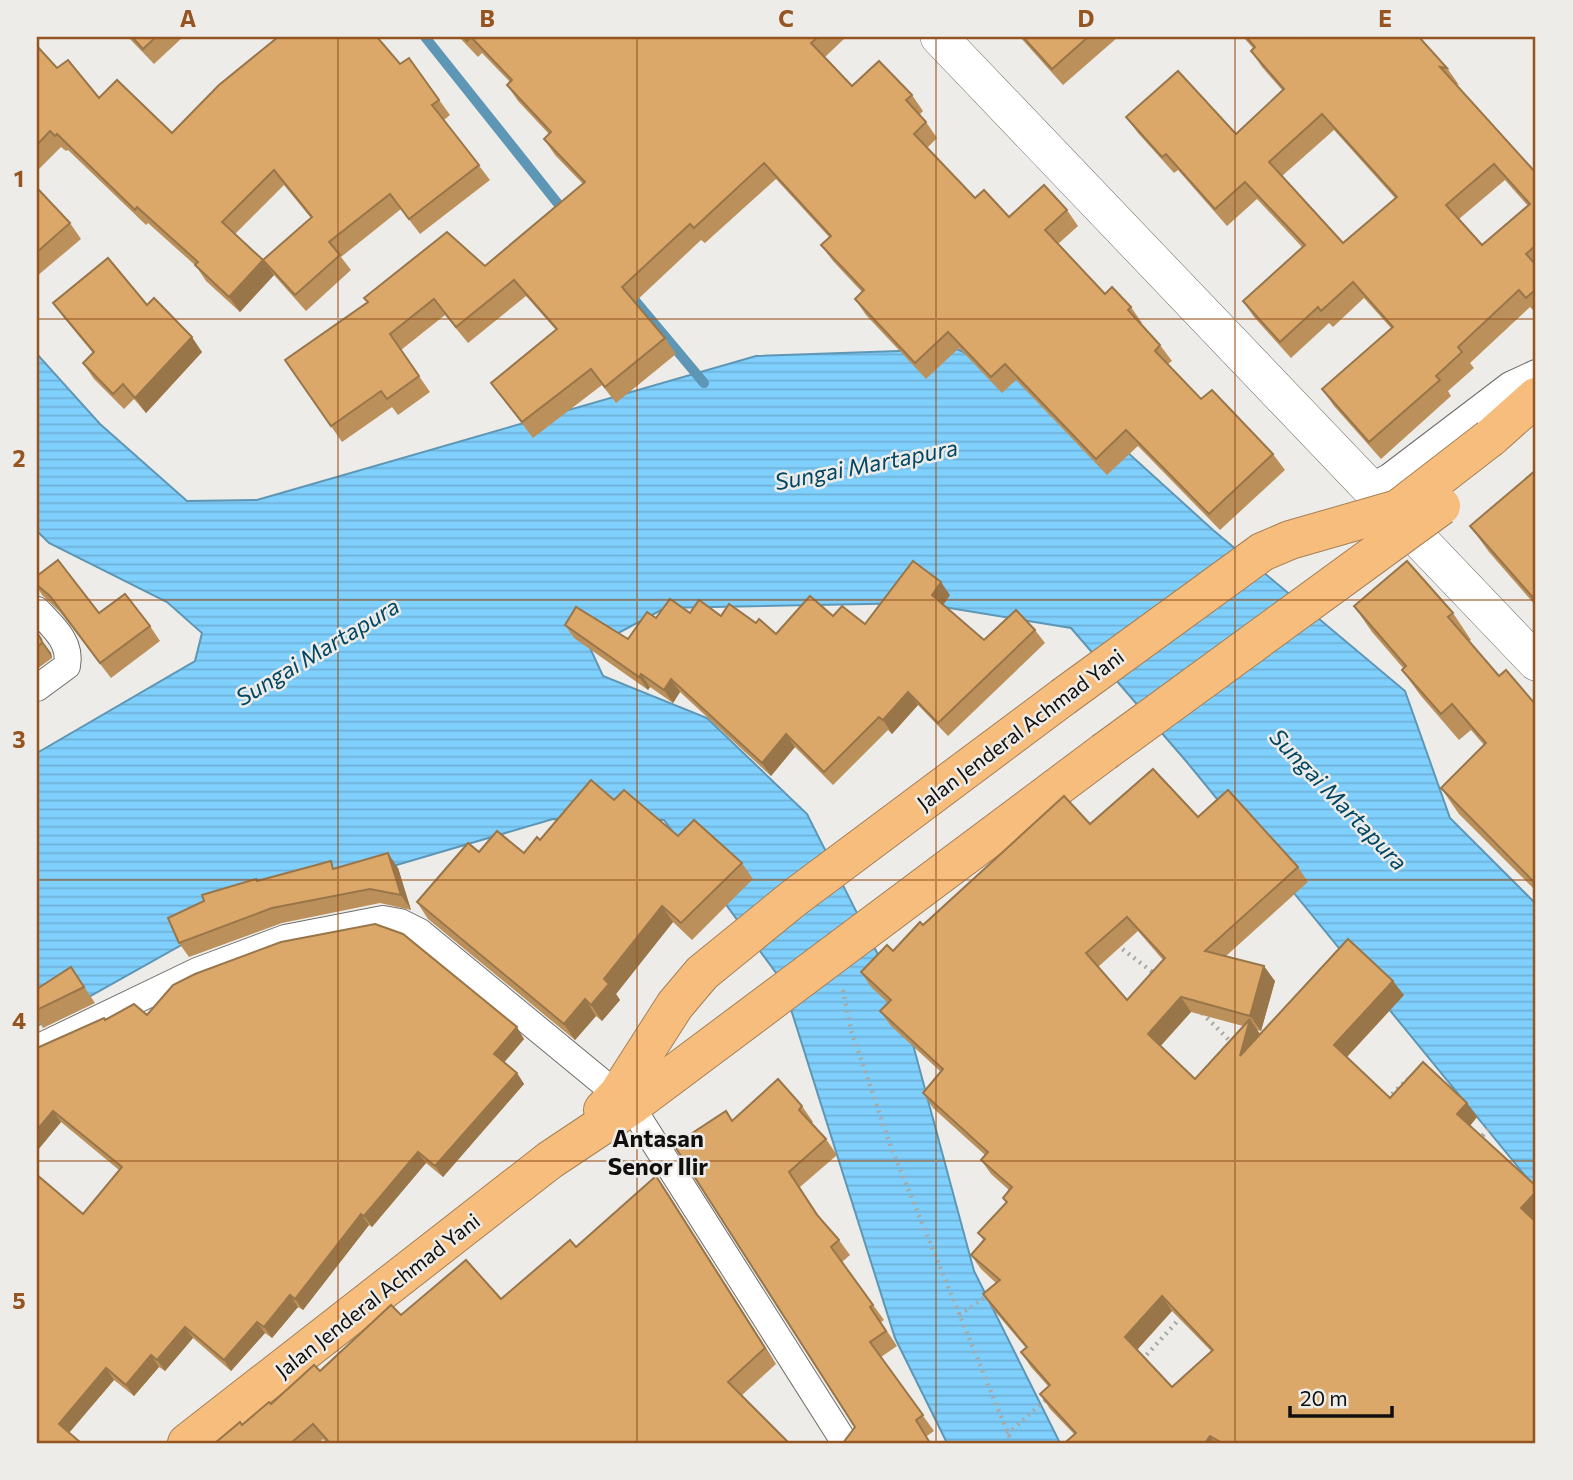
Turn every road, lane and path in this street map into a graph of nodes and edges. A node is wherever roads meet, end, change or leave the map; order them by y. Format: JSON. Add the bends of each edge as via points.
{"nodes":[{"id":1,"x":939,"y":37,"type":"edge"},
{"id":2,"x":1536,"y":373,"type":"edge"},
{"id":3,"x":1536,"y":397,"type":"edge"},
{"id":4,"x":1536,"y":432,"type":"edge"},
{"id":5,"x":1499,"y":447,"type":"junction"},
{"id":6,"x":1367,"y":489,"type":"junction"},
{"id":7,"x":37,"y":610,"type":"edge"},
{"id":8,"x":1536,"y":662,"type":"edge"},
{"id":9,"x":37,"y":688,"type":"edge"},
{"id":10,"x":1108,"y":937,"type":"edge"},
{"id":11,"x":834,"y":955,"type":"junction"},
{"id":12,"x":1161,"y":979,"type":"edge"},
{"id":13,"x":1193,"y":1003,"type":"edge"},
{"id":14,"x":37,"y":1048,"type":"edge"},
{"id":15,"x":1241,"y":1051,"type":"edge"},
{"id":16,"x":1413,"y":1074,"type":"edge"},
{"id":17,"x":624,"y":1100,"type":"junction"},
{"id":18,"x":1384,"y":1101,"type":"edge"},
{"id":19,"x":1491,"y":1126,"type":"dead end"},
{"id":20,"x":1474,"y":1145,"type":"edge"},
{"id":21,"x":994,"y":1292,"type":"edge"},
{"id":22,"x":1186,"y":1311,"type":"edge"},
{"id":23,"x":959,"y":1315,"type":"junction"},
{"id":24,"x":1139,"y":1363,"type":"edge"},
{"id":25,"x":1054,"y":1391,"type":"edge"},
{"id":26,"x":1006,"y":1434,"type":"junction"},
{"id":27,"x":187,"y":1443,"type":"edge"},
{"id":28,"x":845,"y":1443,"type":"edge"},
{"id":29,"x":1012,"y":1443,"type":"edge"}],
"edges":[{"from":1,"to":6,"type":"street"},
{"from":2,"to":6,"type":"street","via":[[1510,386]]},
{"from":3,"to":5,"type":"highway","name":"Jalan Jenderal Achmad Yani"},
{"from":4,"to":5,"type":"highway","name":"Jalan Jenderal Achmad Yani"},
{"from":5,"to":11,"type":"highway","name":"Jalan Jenderal Achmad Yani","bridge":true},
{"from":5,"to":17,"type":"highway","name":"Jalan Jenderal Achmad Yani","bridge":true,"via":[[1398,509],[1262,552],[1063,697],[794,898],[702,973],[675,1006]]},
{"from":6,"to":8,"type":"street"},
{"from":7,"to":9,"type":"street","via":[[66,645],[69,656],[67,666]]},
{"from":10,"to":12,"type":"path"},
{"from":11,"to":17,"type":"highway","name":"Jalan Jenderal Achmad Yani","via":[[710,1045]]},
{"from":11,"to":23,"type":"path","via":[[851,1030],[891,1147]]},
{"from":13,"to":15,"type":"path"},
{"from":14,"to":17,"type":"street","via":[[209,966],[285,938],[383,919],[420,932]]},
{"from":16,"to":18,"type":"path"},
{"from":17,"to":27,"type":"highway","name":"Jalan Jenderal Achmad Yani"},
{"from":17,"to":28,"type":"street"},
{"from":19,"to":20,"type":"path"},
{"from":21,"to":23,"type":"path"},
{"from":22,"to":24,"type":"path"},
{"from":23,"to":26,"type":"path"},
{"from":25,"to":26,"type":"path"},
{"from":26,"to":29,"type":"path"}]}
